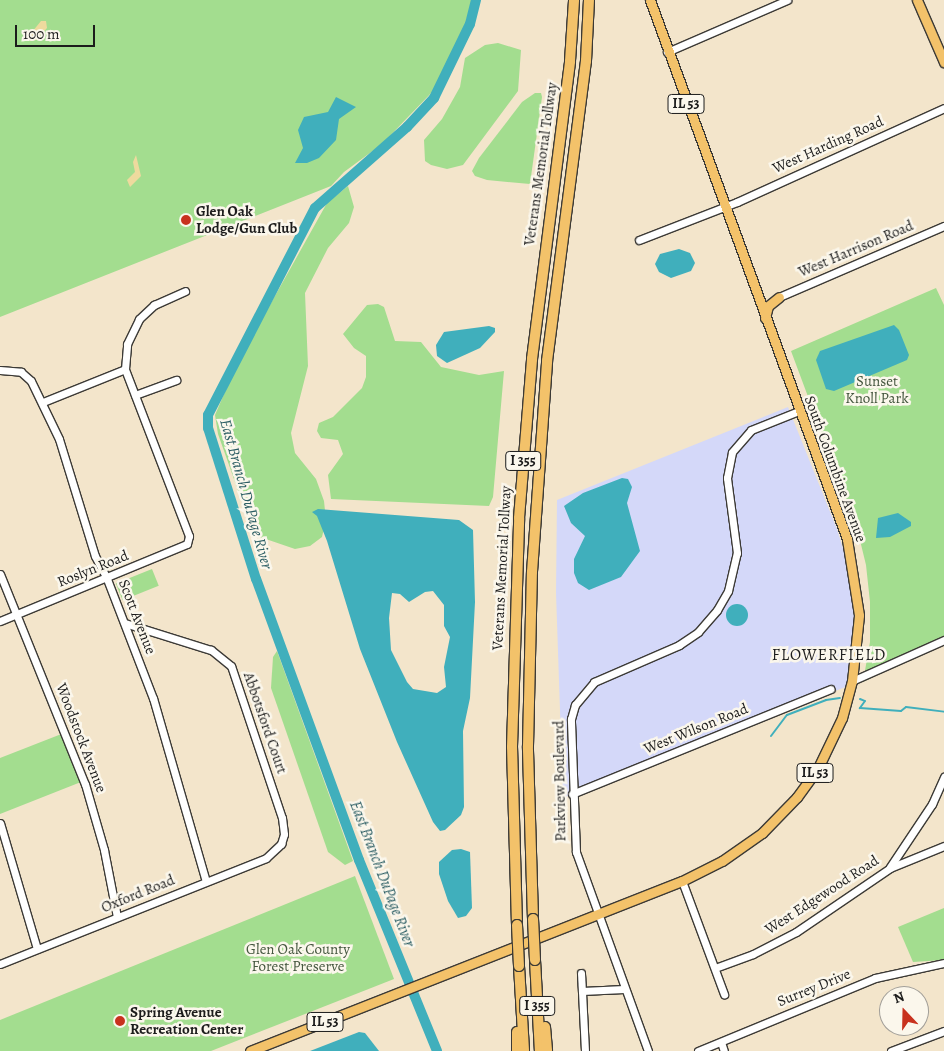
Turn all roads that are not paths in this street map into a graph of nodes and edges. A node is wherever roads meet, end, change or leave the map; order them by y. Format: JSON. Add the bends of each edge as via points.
{"nodes":[{"id":1,"x":574,"y":0,"type":"edge"},
{"id":2,"x":589,"y":0,"type":"edge"},
{"id":3,"x":650,"y":0,"type":"edge"},
{"id":4,"x":787,"y":0,"type":"edge"},
{"id":5,"x":917,"y":0,"type":"edge"},
{"id":6,"x":667,"y":52,"type":"junction"},
{"id":7,"x":944,"y":62,"type":"edge"},
{"id":8,"x":944,"y":108,"type":"edge"},
{"id":9,"x":724,"y":208,"type":"junction"},
{"id":10,"x":944,"y":226,"type":"edge"},
{"id":11,"x":639,"y":240,"type":"dead end"},
{"id":12,"x":185,"y":291,"type":"dead end"},
{"id":13,"x":757,"y":296,"type":"junction"},
{"id":14,"x":779,"y":297,"type":"junction"},
{"id":15,"x":765,"y":318,"type":"junction"},
{"id":16,"x":125,"y":369,"type":"junction"},
{"id":17,"x":0,"y":370,"type":"edge"},
{"id":18,"x":176,"y":380,"type":"dead end"},
{"id":19,"x":135,"y":395,"type":"junction"},
{"id":20,"x":43,"y":402,"type":"junction"},
{"id":21,"x":799,"y":411,"type":"junction"},
{"id":22,"x":0,"y":574,"type":"edge"},
{"id":23,"x":107,"y":578,"type":"junction"},
{"id":24,"x":16,"y":614,"type":"junction"},
{"id":25,"x":0,"y":621,"type":"edge"},
{"id":26,"x":124,"y":623,"type":"junction"},
{"id":27,"x":944,"y":640,"type":"edge"},
{"id":28,"x":852,"y":682,"type":"junction"},
{"id":29,"x":830,"y":690,"type":"dead end"},
{"id":30,"x":944,"y":778,"type":"edge"},
{"id":31,"x":572,"y":794,"type":"junction"},
{"id":32,"x":0,"y":823,"type":"edge"},
{"id":33,"x":281,"y":844,"type":"joint"},
{"id":34,"x":944,"y":846,"type":"edge"},
{"id":35,"x":890,"y":868,"type":"junction"},
{"id":36,"x":682,"y":880,"type":"junction"},
{"id":37,"x":206,"y":882,"type":"junction"},
{"id":38,"x":597,"y":913,"type":"junction"},
{"id":39,"x":117,"y":917,"type":"junction"},
{"id":40,"x":37,"y":949,"type":"junction"},
{"id":41,"x":535,"y":963,"type":"junction"},
{"id":42,"x":944,"y":963,"type":"edge"},
{"id":43,"x":0,"y":964,"type":"edge"},
{"id":44,"x":715,"y":968,"type":"junction"},
{"id":45,"x":581,"y":973,"type":"dead end"},
{"id":46,"x":521,"y":989,"type":"junction"},
{"id":47,"x":624,"y":989,"type":"junction"},
{"id":48,"x":582,"y":991,"type":"junction"},
{"id":49,"x":724,"y":994,"type":"dead end"},
{"id":50,"x":944,"y":1032,"type":"edge"},
{"id":51,"x":721,"y":1042,"type":"junction"},
{"id":52,"x":250,"y":1051,"type":"edge"},
{"id":53,"x":517,"y":1051,"type":"edge"},
{"id":54,"x":524,"y":1051,"type":"edge"},
{"id":55,"x":540,"y":1051,"type":"edge"},
{"id":56,"x":547,"y":1051,"type":"edge"},
{"id":57,"x":585,"y":1051,"type":"edge"},
{"id":58,"x":648,"y":1051,"type":"edge"},
{"id":59,"x":698,"y":1051,"type":"edge"},
{"id":60,"x":724,"y":1051,"type":"edge"},
{"id":61,"x":891,"y":1051,"type":"edge"}],
"edges":[{"from":1,"to":46,"type":"highway","name":"Veterans Memorial Tollway","number":"I 355","bridge":true,"via":[[570,61],[532,359],[519,518],[512,747]]},
{"from":2,"to":41,"type":"highway","name":"Veterans Memorial Tollway","number":"I 355","bridge":true,"via":[[586,61],[547,361],[532,562],[528,746]]},
{"from":3,"to":6,"type":"main road","name":"South Columbine Avenue","number":"IL 53"},
{"from":4,"to":6,"type":"street"},
{"from":5,"to":7,"type":"main road"},
{"from":6,"to":9,"type":"main road","name":"South Columbine Avenue","number":"IL 53"},
{"from":8,"to":9,"type":"street","name":"West Harding Road"},
{"from":9,"to":11,"type":"street","name":"West Harding Road"},
{"from":9,"to":13,"type":"main road","name":"South Columbine Avenue","number":"IL 53"},
{"from":10,"to":14,"type":"street","name":"West Harrison Road"},
{"from":12,"to":16,"type":"street","via":[[154,305],[139,319],[127,344]]},
{"from":13,"to":14,"type":"main road"},
{"from":13,"to":15,"type":"main road","name":"South Columbine Avenue","number":"IL 53"},
{"from":14,"to":15,"type":"main road","via":[[768,306]]},
{"from":15,"to":21,"type":"main road","name":"South Columbine Avenue","number":"IL 53"},
{"from":16,"to":19,"type":"street"},
{"from":16,"to":20,"type":"street"},
{"from":17,"to":20,"type":"street","name":"Scott Avenue","via":[[21,372],[31,381]]},
{"from":18,"to":19,"type":"street"},
{"from":19,"to":23,"type":"street","name":"Roslyn Road","via":[[189,536],[181,549]]},
{"from":20,"to":23,"type":"street","name":"Scott Avenue","via":[[72,473],[95,556]]},
{"from":21,"to":28,"type":"main road","name":"South Columbine Avenue","number":"IL 53","via":[[841,520],[852,560],[859,615]]},
{"from":21,"to":31,"type":"street","name":"Parkview Boulevard","via":[[751,430],[732,452],[727,478],[736,531],[736,563],[728,591],[712,618],[679,645],[601,677],[576,706],[570,726]]},
{"from":22,"to":24,"type":"street","name":"Woodstock Avenue"},
{"from":23,"to":24,"type":"street","name":"Roslyn Road"},
{"from":23,"to":26,"type":"street","name":"Scott Avenue"},
{"from":24,"to":25,"type":"street","name":"Roslyn Road"},
{"from":24,"to":39,"type":"street","name":"Woodstock Avenue","via":[[85,784],[104,850]]},
{"from":26,"to":33,"type":"street","name":"Abbotsford Court","via":[[211,650],[230,666],[282,818],[284,834]]},
{"from":26,"to":37,"type":"street","name":"Scott Avenue","via":[[156,707]]},
{"from":27,"to":28,"type":"street"},
{"from":28,"to":36,"type":"main road","name":"South Columbine Avenue","number":"IL 53","via":[[829,747],[797,797],[743,847]]},
{"from":29,"to":31,"type":"street","name":"West Wilson Road"},
{"from":30,"to":35,"type":"street","via":[[932,804]]},
{"from":31,"to":38,"type":"street","name":"Parkview Boulevard","via":[[576,852]]},
{"from":32,"to":40,"type":"street"},
{"from":33,"to":37,"type":"street","name":"Oxford Road","via":[[266,858]]},
{"from":34,"to":35,"type":"street","name":"West Edgewood Road"},
{"from":35,"to":44,"type":"street","name":"West Edgewood Road","via":[[796,932],[753,954]]},
{"from":36,"to":38,"type":"main road","name":"South Columbine Avenue","number":"IL 53"},
{"from":36,"to":44,"type":"street"},
{"from":37,"to":39,"type":"street","name":"Oxford Road"},
{"from":38,"to":47,"type":"street"},
{"from":38,"to":52,"type":"main road","number":"IL 53"},
{"from":39,"to":40,"type":"street","name":"Oxford Road"},
{"from":40,"to":43,"type":"street","name":"Oxford Road"},
{"from":41,"to":55,"type":"highway","name":"Veterans Memorial Tollway","number":"I 355"},
{"from":41,"to":56,"type":"highway","via":[[540,979]]},
{"from":42,"to":51,"type":"street","name":"Surrey Drive","via":[[875,978]]},
{"from":44,"to":49,"type":"street"},
{"from":45,"to":48,"type":"street"},
{"from":46,"to":53,"type":"highway"},
{"from":46,"to":54,"type":"highway","name":"Veterans Memorial Tollway","number":"I 355"},
{"from":47,"to":48,"type":"street"},
{"from":47,"to":58,"type":"street"},
{"from":48,"to":57,"type":"street"},
{"from":50,"to":61,"type":"street"},
{"from":51,"to":59,"type":"street","name":"Surrey Drive"},
{"from":51,"to":60,"type":"street"}]}
